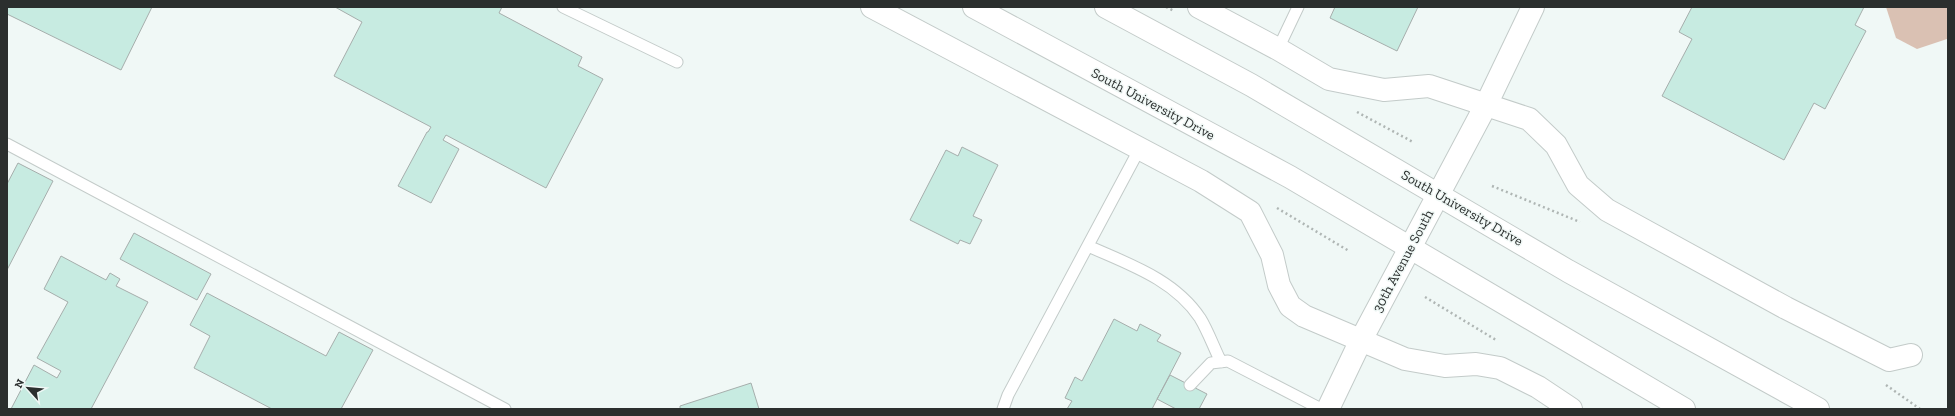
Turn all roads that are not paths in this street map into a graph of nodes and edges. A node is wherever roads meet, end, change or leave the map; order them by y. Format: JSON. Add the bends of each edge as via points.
{"nodes":[{"id":1,"x":563,"y":7,"type":"edge"},
{"id":2,"x":872,"y":7,"type":"edge"},
{"id":3,"x":974,"y":7,"type":"edge"},
{"id":4,"x":1106,"y":7,"type":"edge"},
{"id":5,"x":1199,"y":7,"type":"edge"},
{"id":6,"x":1298,"y":7,"type":"edge"},
{"id":7,"x":1533,"y":7,"type":"edge"},
{"id":8,"x":1278,"y":49,"type":"junction"},
{"id":9,"x":677,"y":62,"type":"dead end"},
{"id":10,"x":1486,"y":105,"type":"junction"},
{"id":11,"x":7,"y":144,"type":"edge"},
{"id":12,"x":1140,"y":148,"type":"junction"},
{"id":13,"x":1438,"y":194,"type":"junction"},
{"id":14,"x":1088,"y":246,"type":"junction"},
{"id":15,"x":1410,"y":247,"type":"junction"},
{"id":16,"x":1361,"y":340,"type":"junction"},
{"id":17,"x":1911,"y":355,"type":"dead end"},
{"id":18,"x":1221,"y":362,"type":"junction"},
{"id":19,"x":1190,"y":385,"type":"dead end"},
{"id":20,"x":505,"y":409,"type":"edge"},
{"id":21,"x":1003,"y":409,"type":"edge"},
{"id":22,"x":1321,"y":409,"type":"edge"},
{"id":23,"x":1328,"y":409,"type":"edge"},
{"id":24,"x":1571,"y":409,"type":"edge"},
{"id":25,"x":1684,"y":409,"type":"edge"},
{"id":26,"x":1818,"y":409,"type":"edge"}],
"edges":[{"from":1,"to":9,"type":"lane"},
{"from":2,"to":12,"type":"street"},
{"from":3,"to":15,"type":"street","name":"South University Drive","via":[[1290,177]]},
{"from":4,"to":13,"type":"street","name":"South University Drive","via":[[1251,85]]},
{"from":5,"to":8,"type":"street"},
{"from":6,"to":8,"type":"lane"},
{"from":7,"to":10,"type":"street","name":"30th Avenue South"},
{"from":8,"to":10,"type":"street","via":[[1329,79],[1384,90],[1429,86]]},
{"from":10,"to":13,"type":"street","name":"30th Avenue South"},
{"from":10,"to":17,"type":"street","via":[[1529,119],[1556,145],[1578,185],[1607,210],[1786,308],[1889,360]]},
{"from":11,"to":20,"type":"lane"},
{"from":12,"to":14,"type":"lane"},
{"from":12,"to":16,"type":"street","via":[[1201,181],[1250,212],[1272,254],[1280,285],[1290,306],[1304,316]]},
{"from":13,"to":15,"type":"street","name":"30th Avenue South"},
{"from":13,"to":26,"type":"street","name":"South University Drive","via":[[1568,271]]},
{"from":14,"to":18,"type":"lane","via":[[1151,273],[1183,297],[1200,318]]},
{"from":14,"to":21,"type":"lane","via":[[1008,395]]},
{"from":15,"to":16,"type":"street","name":"30th Avenue South"},
{"from":15,"to":25,"type":"street","name":"South University Drive"},
{"from":16,"to":23,"type":"street","name":"30th Avenue South"},
{"from":16,"to":24,"type":"street","via":[[1410,360],[1446,366],[1476,364],[1500,368],[1538,387]]},
{"from":18,"to":19,"type":"lane","via":[[1211,363]]},
{"from":18,"to":22,"type":"lane","via":[[1228,361]]}]}
